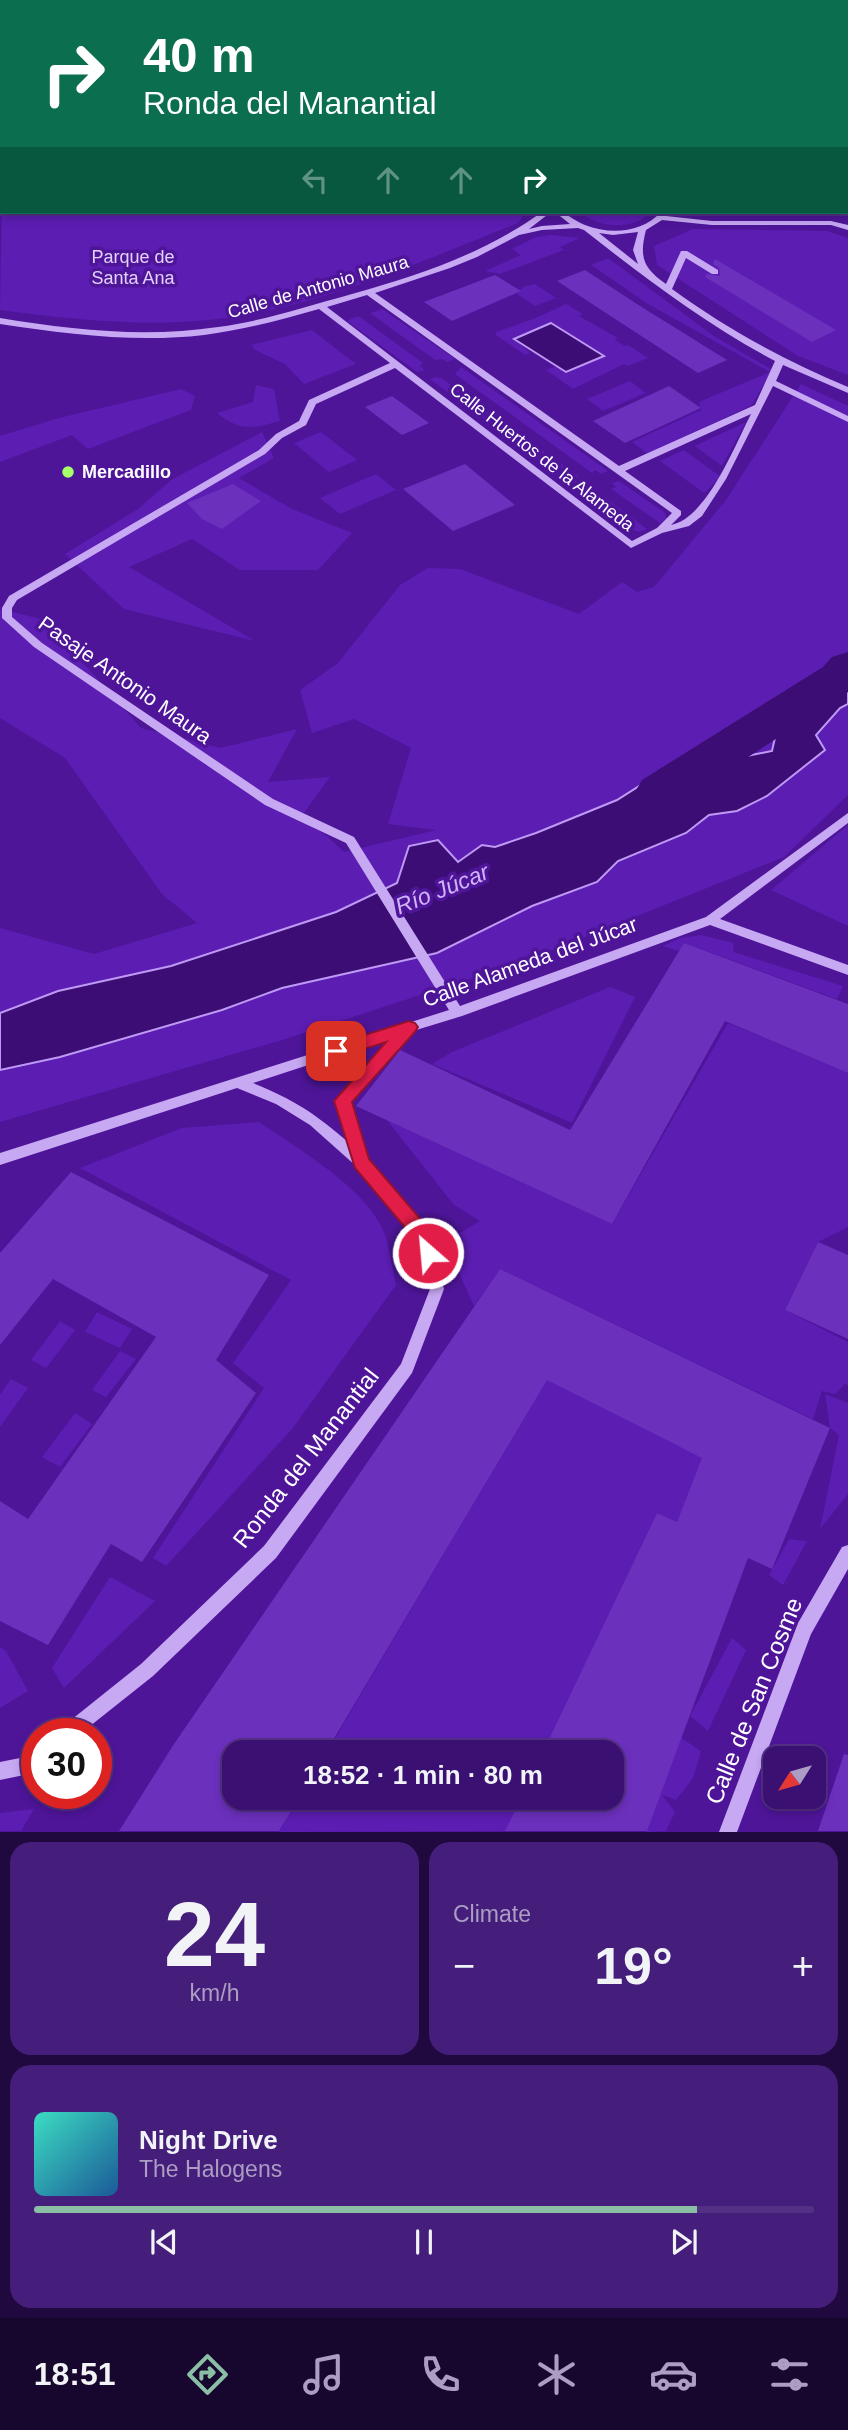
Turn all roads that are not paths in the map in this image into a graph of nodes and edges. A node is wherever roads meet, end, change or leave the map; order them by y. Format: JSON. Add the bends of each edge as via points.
{"nodes":[{"id":1,"x":544,"y":214,"type":"edge"},
{"id":2,"x":562,"y":214,"type":"edge"},
{"id":3,"x":663,"y":215,"type":"edge"},
{"id":4,"x":583,"y":227,"type":"junction"},
{"id":5,"x":643,"y":228,"type":"junction"},
{"id":6,"x":848,"y":228,"type":"edge"},
{"id":7,"x":511,"y":236,"type":"junction"},
{"id":8,"x":715,"y":272,"type":"dead end"},
{"id":9,"x":646,"y":273,"type":"junction"},
{"id":10,"x":667,"y":290,"type":"junction"},
{"id":11,"x":370,"y":293,"type":"junction"},
{"id":12,"x":321,"y":306,"type":"junction"},
{"id":13,"x":0,"y":321,"type":"edge"},
{"id":14,"x":780,"y":361,"type":"junction"},
{"id":15,"x":396,"y":364,"type":"junction"},
{"id":16,"x":823,"y":381,"type":"joint"},
{"id":17,"x":771,"y":382,"type":"junction"},
{"id":18,"x":848,"y":390,"type":"edge"},
{"id":19,"x":758,"y":407,"type":"junction"},
{"id":20,"x":848,"y":419,"type":"edge"},
{"id":21,"x":619,"y":470,"type":"junction"},
{"id":22,"x":660,"y":530,"type":"junction"},
{"id":23,"x":848,"y":817,"type":"edge"},
{"id":24,"x":710,"y":920,"type":"junction"},
{"id":25,"x":848,"y":970,"type":"edge"},
{"id":26,"x":457,"y":1012,"type":"junction"},
{"id":27,"x":409,"y":1027,"type":"junction"},
{"id":28,"x":239,"y":1083,"type":"junction"},
{"id":29,"x":0,"y":1159,"type":"edge"},
{"id":30,"x":361,"y":1162,"type":"junction"},
{"id":31,"x":848,"y":1553,"type":"edge"},
{"id":32,"x":87,"y":1718,"type":"edge"},
{"id":33,"x":21,"y":1767,"type":"edge"},
{"id":34,"x":0,"y":1771,"type":"edge"},
{"id":35,"x":728,"y":1832,"type":"edge"}],
"edges":[{"from":1,"to":7,"type":"street","name":"Calle de Antonio Maura"},
{"from":2,"to":4,"type":"street"},
{"from":3,"to":5,"type":"street"},
{"from":3,"to":6,"type":"street","via":[[712,223],[831,223]]},
{"from":4,"to":5,"type":"street","name":"Calle de Antonio Maura","via":[[617,232]]},
{"from":4,"to":7,"type":"street","name":"Calle de Antonio Maura","via":[[542,228]]},
{"from":4,"to":9,"type":"street"},
{"from":5,"to":9,"type":"street","via":[[637,250]]},
{"from":7,"to":11,"type":"street","name":"Calle de Antonio Maura"},
{"from":8,"to":10,"type":"street","via":[[684,253]]},
{"from":9,"to":10,"type":"street"},
{"from":10,"to":14,"type":"street","via":[[727,332]]},
{"from":11,"to":12,"type":"street","name":"Calle de Antonio Maura"},
{"from":11,"to":21,"type":"street","name":"Calle Huertos de la Alameda"},
{"from":12,"to":13,"type":"street","name":"Calle de Antonio Maura","via":[[225,330],[182,334],[94,332]]},
{"from":12,"to":15,"type":"street","name":"Calle Huertos de la Alameda"},
{"from":14,"to":16,"type":"street"},
{"from":14,"to":17,"type":"street"},
{"from":15,"to":22,"type":"street","name":"Calle Huertos de la Alameda","via":[[631,545]]},
{"from":15,"to":26,"type":"street","name":"Pasaje Antonio Maura","via":[[312,402],[303,423],[262,452],[13,598],[7,618],[38,645],[270,802],[350,840]]},
{"from":16,"to":18,"type":"street"},
{"from":17,"to":19,"type":"street"},
{"from":17,"to":20,"type":"street"},
{"from":19,"to":21,"type":"street"},
{"from":19,"to":22,"type":"street","via":[[704,505],[688,523]]},
{"from":21,"to":22,"type":"street","name":"Calle Huertos de la Alameda","via":[[678,513]]},
{"from":23,"to":24,"type":"street","name":"Calle Alameda del Júcar"},
{"from":24,"to":25,"type":"street"},
{"from":24,"to":26,"type":"street","name":"Calle Alameda del Júcar"},
{"from":26,"to":27,"type":"street","name":"Calle Alameda del Júcar"},
{"from":27,"to":28,"type":"street","name":"Calle Alameda del Júcar"},
{"from":27,"to":30,"type":"street","name":"Ronda del Manantial","via":[[342,1101]]},
{"from":28,"to":29,"type":"street","name":"Calle Alameda del Júcar"},
{"from":28,"to":30,"type":"street","name":"Ronda del Manantial","via":[[281,1100],[315,1121]]},
{"from":30,"to":32,"type":"street","name":"Ronda del Manantial","via":[[423,1234],[437,1289],[407,1368],[270,1552],[147,1670]]},
{"from":31,"to":35,"type":"street","name":"Calle de San Cosme","via":[[804,1629]]},
{"from":33,"to":34,"type":"street"}]}
